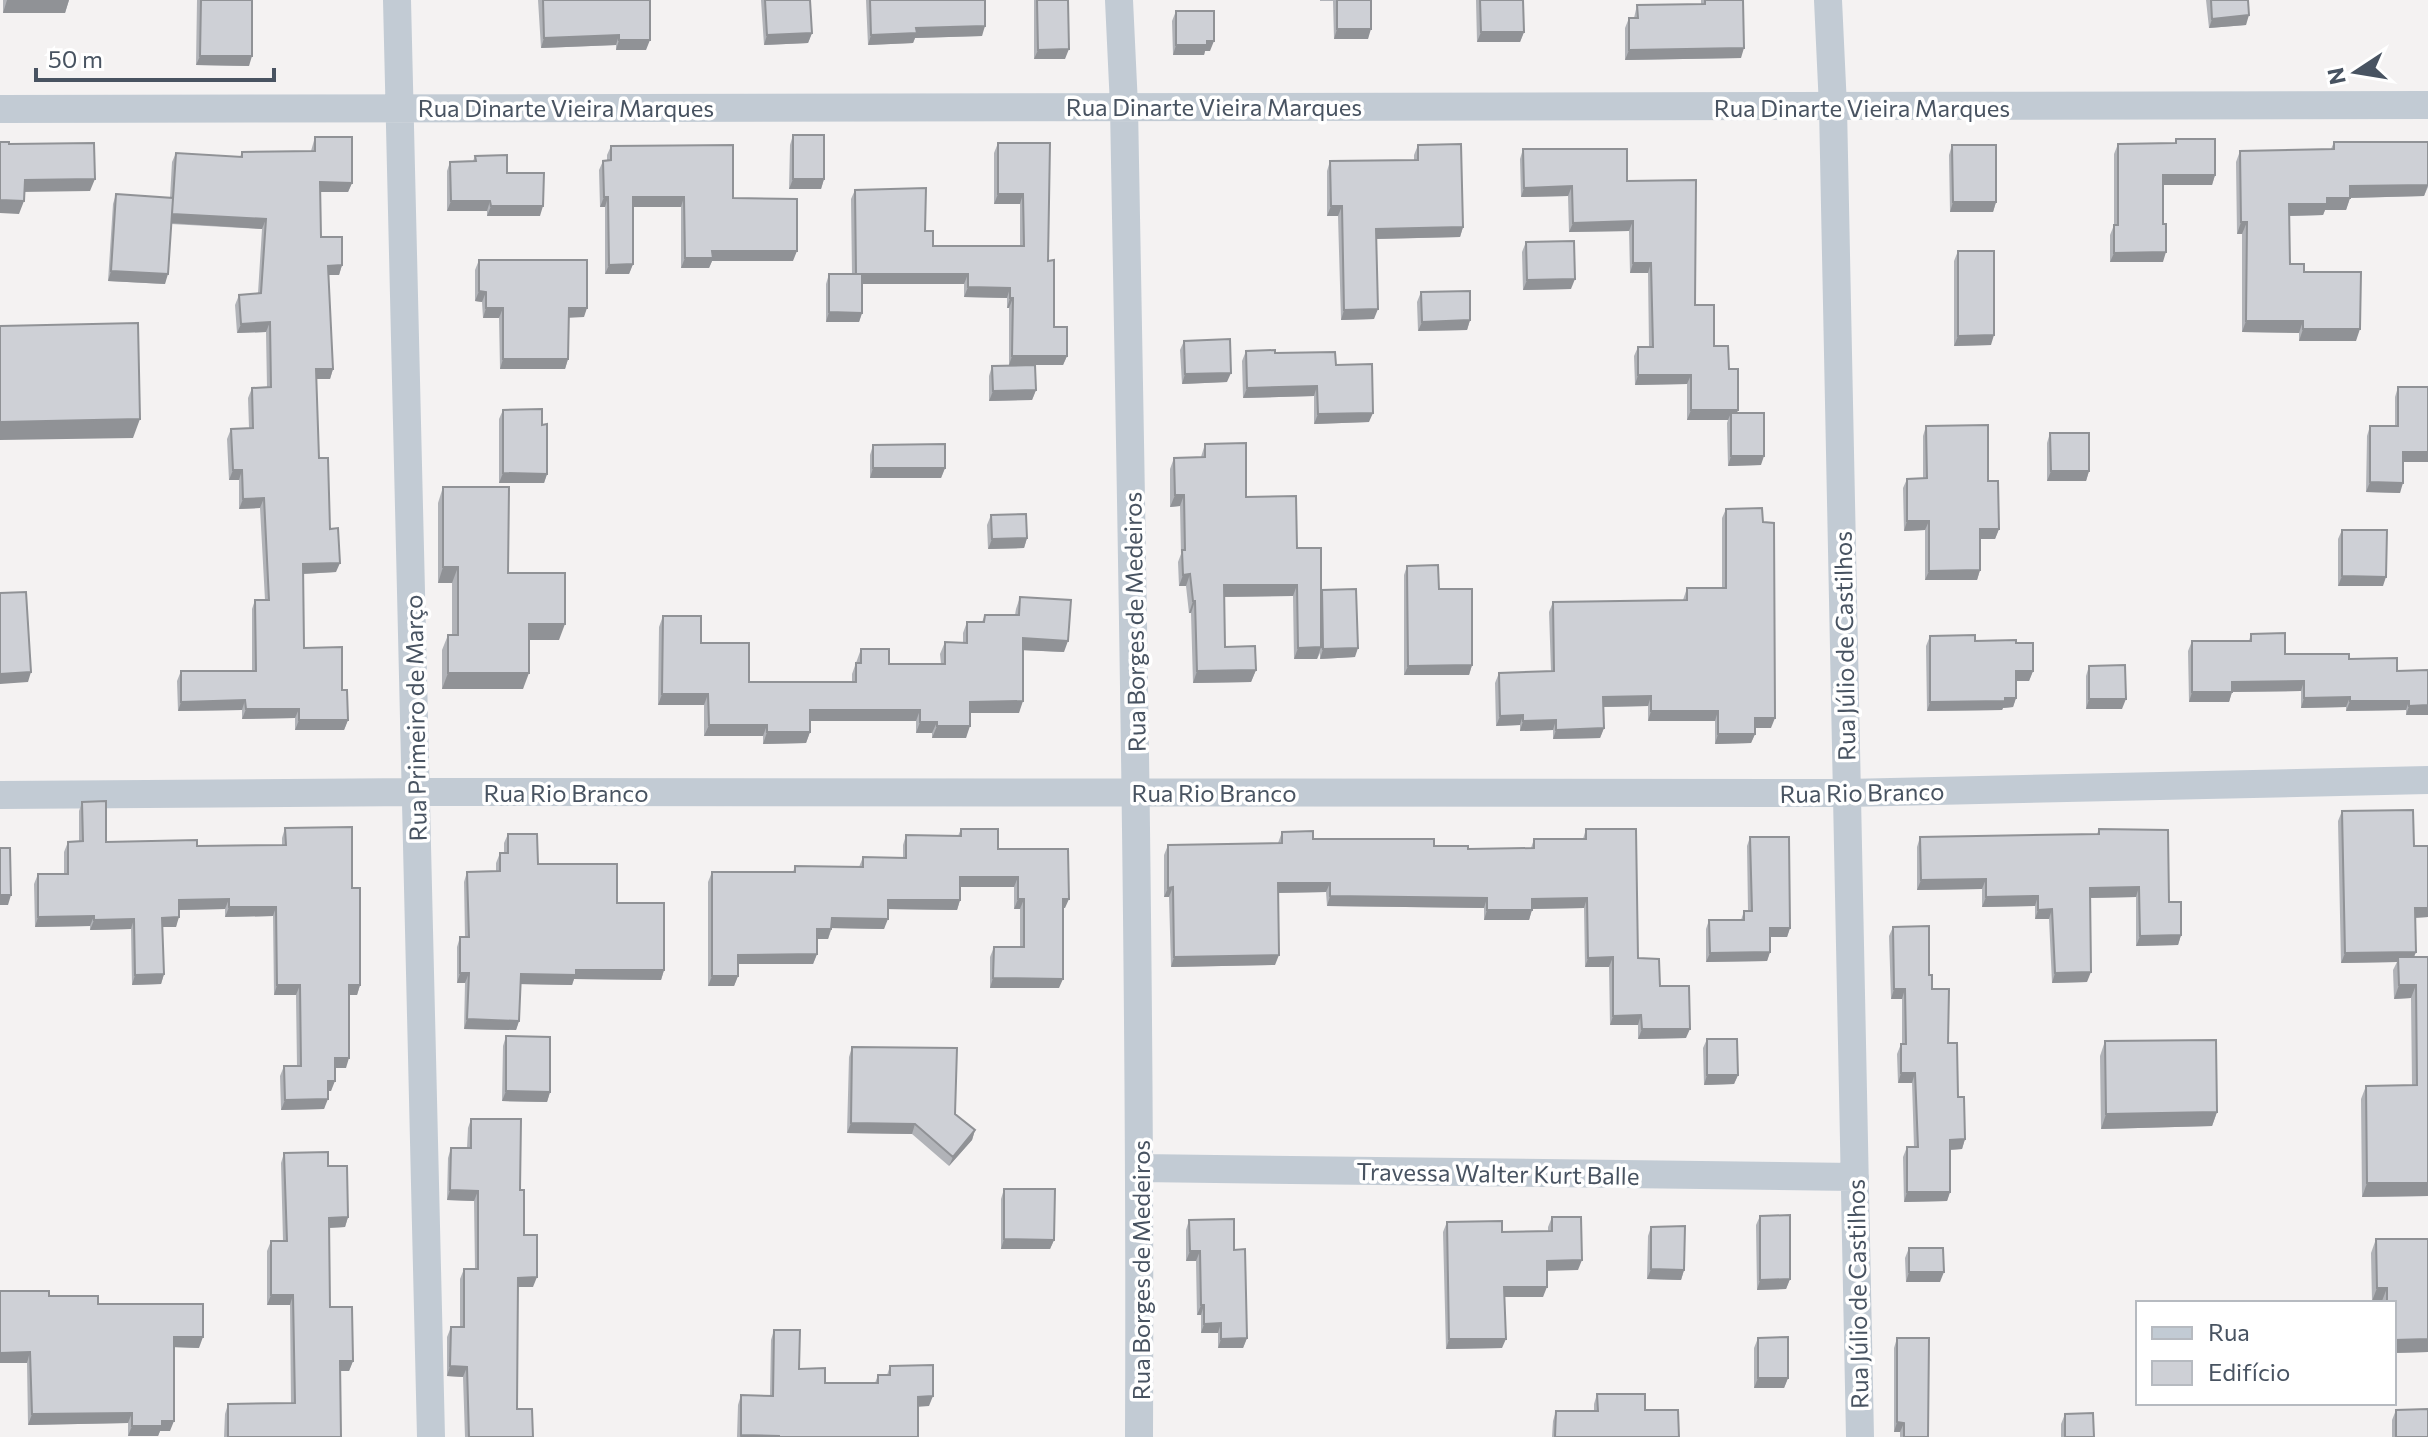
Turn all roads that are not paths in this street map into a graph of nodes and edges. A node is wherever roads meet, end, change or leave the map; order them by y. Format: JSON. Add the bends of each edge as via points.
{"nodes":[{"id":1,"x":397,"y":0,"type":"edge"},
{"id":2,"x":1119,"y":0,"type":"edge"},
{"id":3,"x":1828,"y":0,"type":"edge"},
{"id":4,"x":2428,"y":105,"type":"edge"},
{"id":5,"x":1124,"y":106,"type":"junction"},
{"id":6,"x":400,"y":107,"type":"junction"},
{"id":7,"x":1833,"y":107,"type":"junction"},
{"id":8,"x":0,"y":109,"type":"edge"},
{"id":9,"x":2428,"y":780,"type":"edge"},
{"id":10,"x":417,"y":792,"type":"junction"},
{"id":11,"x":1137,"y":792,"type":"junction"},
{"id":12,"x":1847,"y":793,"type":"junction"},
{"id":13,"x":0,"y":795,"type":"edge"},
{"id":14,"x":1140,"y":1168,"type":"junction"},
{"id":15,"x":1855,"y":1177,"type":"junction"},
{"id":16,"x":431,"y":1437,"type":"edge"},
{"id":17,"x":1139,"y":1437,"type":"edge"},
{"id":18,"x":1860,"y":1437,"type":"edge"}],
"edges":[{"from":1,"to":6,"type":"street","name":"Rua Primeiro de Março"},
{"from":2,"to":5,"type":"street","name":"Rua Borges de Medeiros"},
{"from":3,"to":7,"type":"street","name":"Rua Júlio de Castilhos"},
{"from":4,"to":7,"type":"street","name":"Rua Dinarte Vieira Marques"},
{"from":5,"to":6,"type":"street","name":"Rua Dinarte Vieira Marques"},
{"from":5,"to":7,"type":"street","name":"Rua Dinarte Vieira Marques"},
{"from":5,"to":11,"type":"street","name":"Rua Borges de Medeiros"},
{"from":6,"to":8,"type":"street","name":"Rua Dinarte Vieira Marques"},
{"from":6,"to":10,"type":"street","name":"Rua Primeiro de Março"},
{"from":7,"to":12,"type":"street","name":"Rua Júlio de Castilhos"},
{"from":9,"to":12,"type":"street","name":"Rua Rio Branco"},
{"from":10,"to":11,"type":"street","name":"Rua Rio Branco"},
{"from":10,"to":13,"type":"street","name":"Rua Rio Branco"},
{"from":10,"to":16,"type":"street","name":"Rua Primeiro de Março"},
{"from":11,"to":12,"type":"street","name":"Rua Rio Branco"},
{"from":11,"to":14,"type":"street","name":"Rua Borges de Medeiros"},
{"from":12,"to":15,"type":"street","name":"Rua Júlio de Castilhos"},
{"from":14,"to":15,"type":"street","name":"Travessa Walter Kurt Balle"},
{"from":14,"to":17,"type":"street","name":"Rua Borges de Medeiros"},
{"from":15,"to":18,"type":"street","name":"Rua Júlio de Castilhos"}]}
